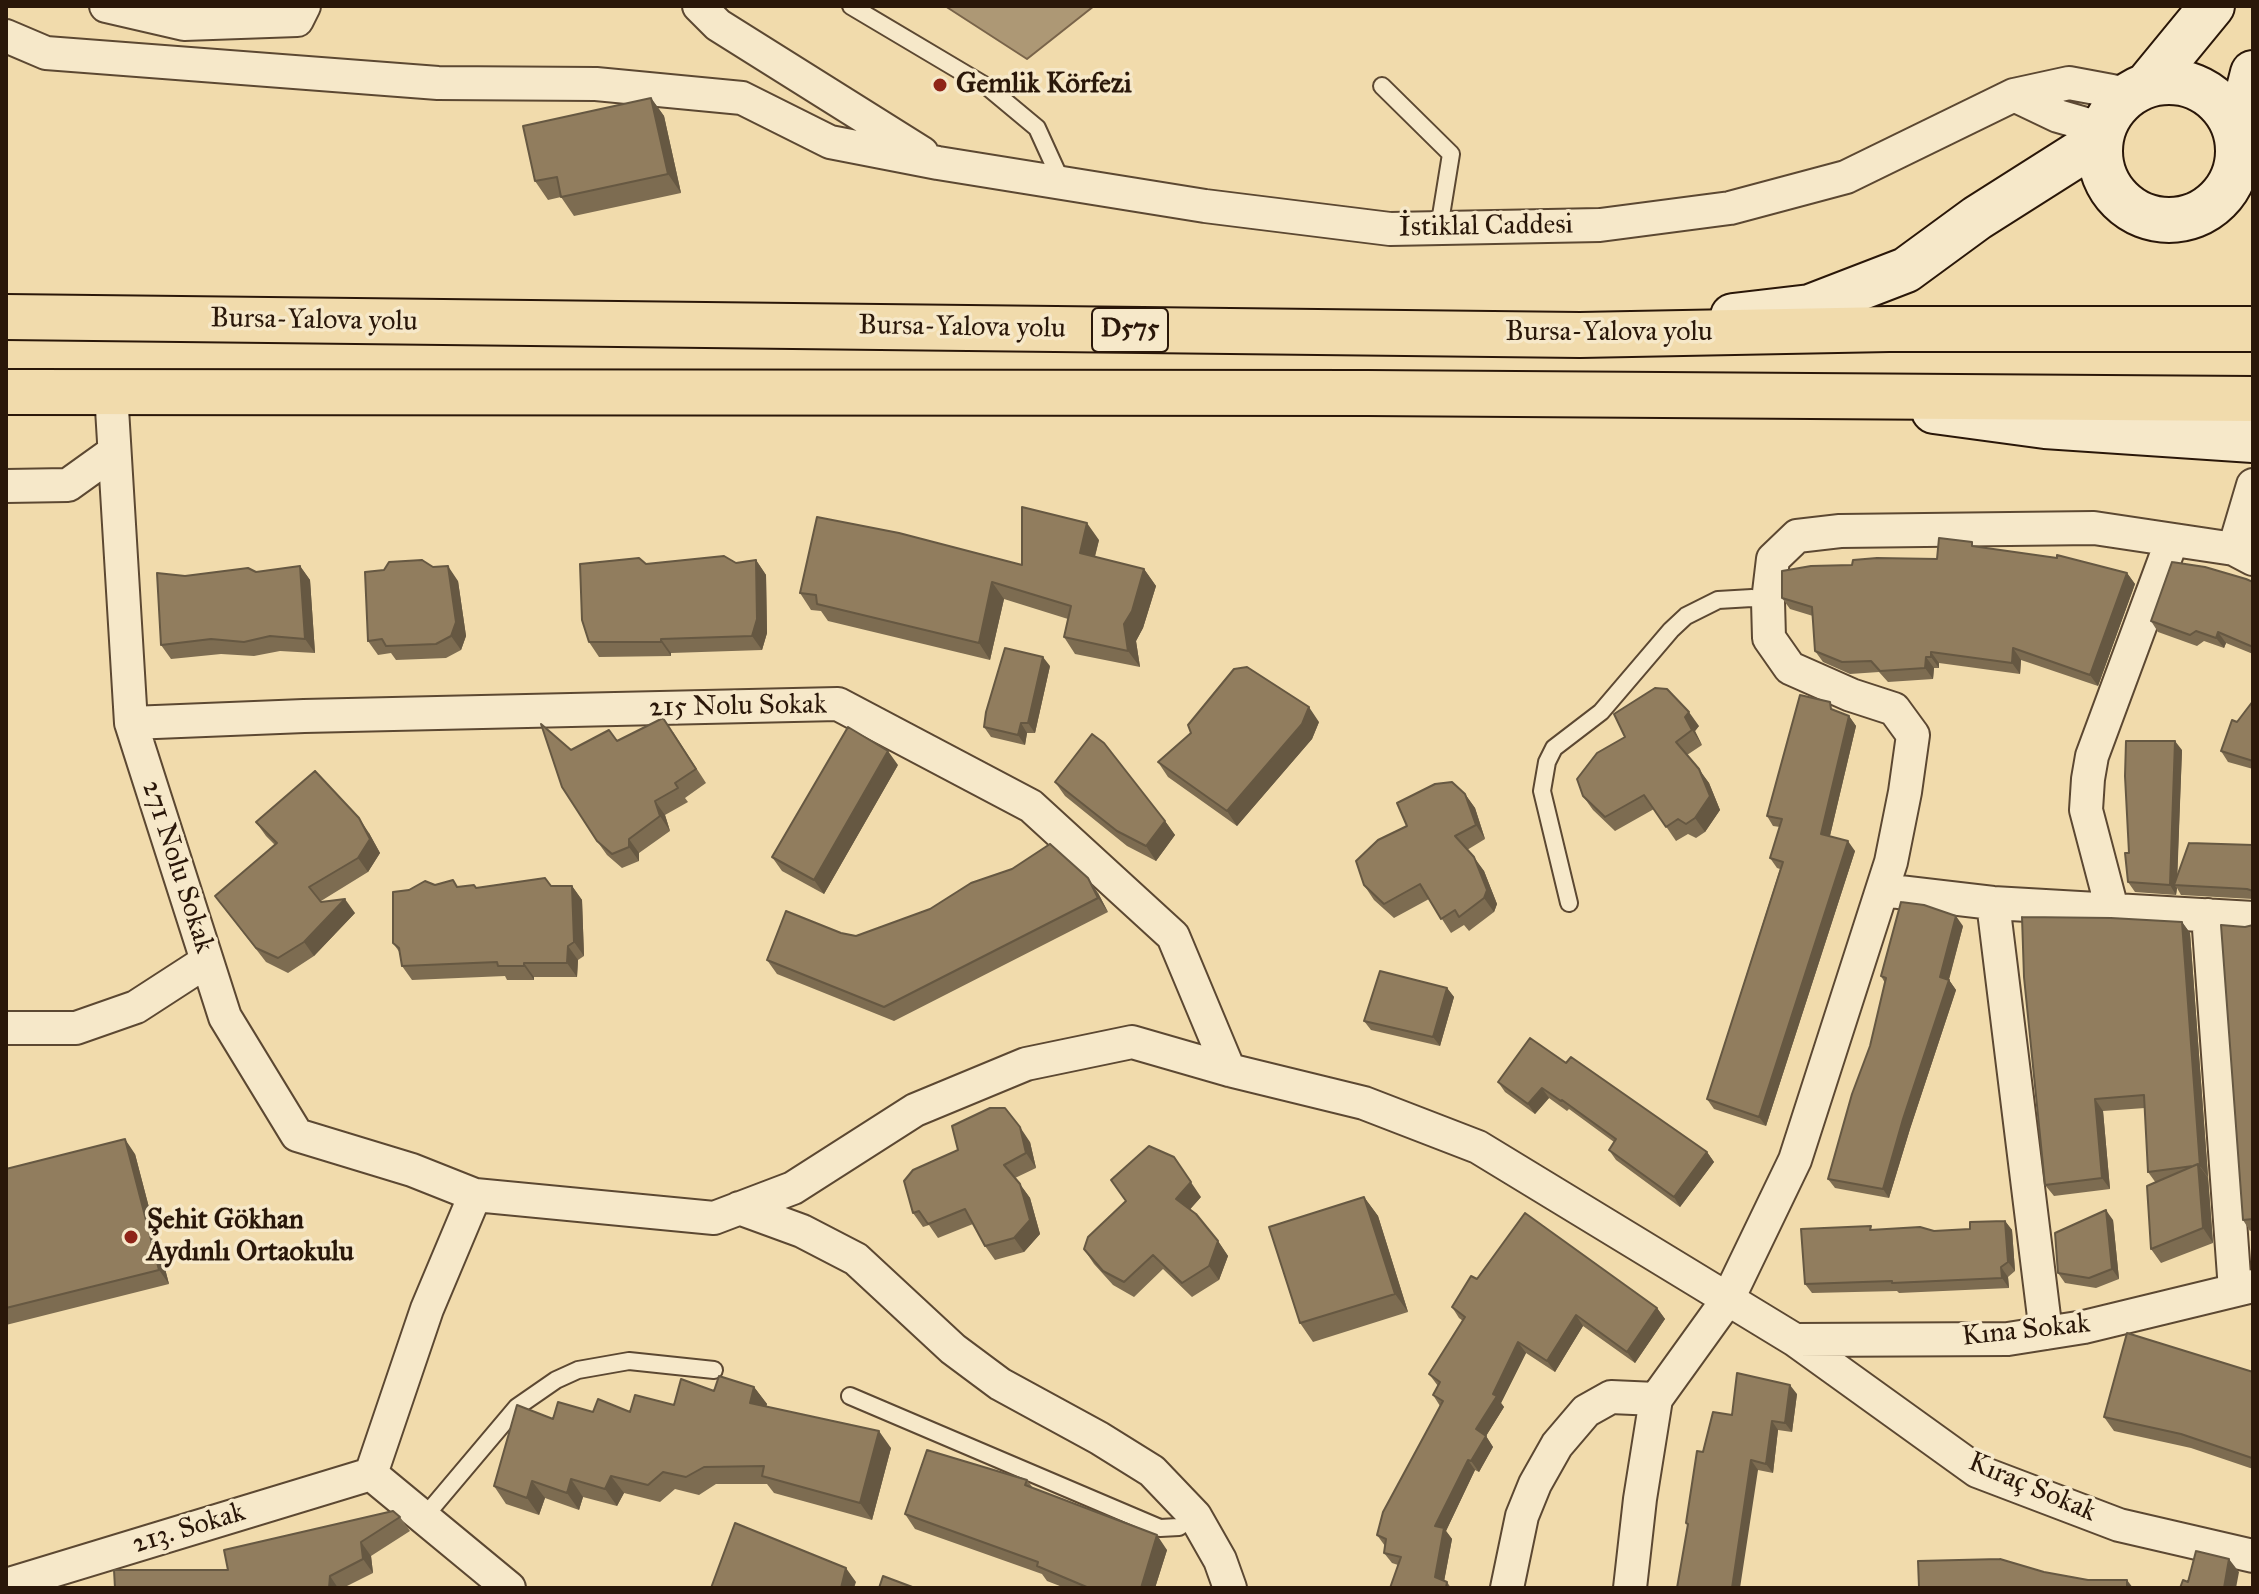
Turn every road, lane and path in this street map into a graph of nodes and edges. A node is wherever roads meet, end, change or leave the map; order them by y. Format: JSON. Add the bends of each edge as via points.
{"nodes":[{"id":1,"x":106,"y":6,"type":"edge"},
{"id":2,"x":304,"y":6,"type":"edge"},
{"id":3,"x":699,"y":6,"type":"edge"},
{"id":4,"x":851,"y":6,"type":"edge"},
{"id":5,"x":2212,"y":6,"type":"edge"},
{"id":6,"x":6,"y":36,"type":"edge"},
{"id":7,"x":2253,"y":73,"type":"edge"},
{"id":8,"x":1382,"y":86,"type":"dead end"},
{"id":9,"x":2014,"y":95,"type":"junction"},
{"id":10,"x":2120,"y":112,"type":"junction"},
{"id":11,"x":938,"y":163,"type":"junction"},
{"id":12,"x":2243,"y":164,"type":"edge"},
{"id":13,"x":1062,"y":183,"type":"junction"},
{"id":14,"x":1439,"y":228,"type":"junction"},
{"id":15,"x":6,"y":317,"type":"edge"},
{"id":16,"x":2253,"y":329,"type":"edge"},
{"id":17,"x":1580,"y":335,"type":"junction"},
{"id":18,"x":6,"y":392,"type":"edge"},
{"id":19,"x":111,"y":392,"type":"junction"},
{"id":20,"x":1840,"y":398,"type":"junction"},
{"id":21,"x":2253,"y":399,"type":"edge"},
{"id":22,"x":2253,"y":440,"type":"edge"},
{"id":23,"x":114,"y":452,"type":"junction"},
{"id":24,"x":2253,"y":485,"type":"edge"},
{"id":25,"x":6,"y":486,"type":"edge"},
{"id":26,"x":2172,"y":540,"type":"junction"},
{"id":27,"x":2244,"y":554,"type":"edge"},
{"id":28,"x":1768,"y":601,"type":"junction"},
{"id":29,"x":131,"y":723,"type":"junction"},
{"id":30,"x":1882,"y":890,"type":"junction"},
{"id":31,"x":1569,"y":903,"type":"dead end"},
{"id":32,"x":1993,"y":903,"type":"junction"},
{"id":33,"x":2112,"y":909,"type":"junction"},
{"id":34,"x":2208,"y":915,"type":"junction"},
{"id":35,"x":2253,"y":918,"type":"edge"},
{"id":36,"x":207,"y":961,"type":"junction"},
{"id":37,"x":6,"y":1028,"type":"edge"},
{"id":38,"x":1229,"y":1070,"type":"junction"},
{"id":39,"x":475,"y":1195,"type":"junction"},
{"id":40,"x":739,"y":1208,"type":"junction"},
{"id":41,"x":2244,"y":1288,"type":"edge"},
{"id":42,"x":1728,"y":1299,"type":"junction"},
{"id":43,"x":2046,"y":1333,"type":"junction"},
{"id":44,"x":1795,"y":1340,"type":"junction"},
{"id":45,"x":714,"y":1370,"type":"dead end"},
{"id":46,"x":850,"y":1396,"type":"dead end"},
{"id":47,"x":1656,"y":1399,"type":"junction"},
{"id":48,"x":371,"y":1474,"type":"junction"},
{"id":49,"x":425,"y":1516,"type":"junction"},
{"id":50,"x":1195,"y":1516,"type":"junction"},
{"id":51,"x":2253,"y":1556,"type":"edge"},
{"id":52,"x":6,"y":1585,"type":"edge"},
{"id":53,"x":509,"y":1588,"type":"edge"},
{"id":54,"x":1230,"y":1588,"type":"edge"},
{"id":55,"x":1507,"y":1588,"type":"edge"},
{"id":56,"x":1630,"y":1588,"type":"edge"}],
"edges":[{"from":1,"to":2,"type":"street","via":[[184,24],[297,20]]},
{"from":3,"to":11,"type":"street","via":[[718,25]]},
{"from":4,"to":13,"type":"lane","via":[[989,88],[1037,128]]},
{"from":5,"to":10,"type":"main road"},
{"from":6,"to":11,"type":"street","name":"İstiklal Caddesi","via":[[46,53],[438,83],[596,84],[742,98],[830,142]]},
{"from":7,"to":12,"type":"main road"},
{"from":8,"to":14,"type":"lane","via":[[1451,154]]},
{"from":9,"to":10,"type":"street","via":[[2058,116]]},
{"from":9,"to":10,"type":"street","name":"İstiklal Caddesi","via":[[2069,83]]},
{"from":9,"to":14,"type":"street","name":"İstiklal Caddesi","via":[[1846,177],[1730,208],[1600,225]]},
{"from":10,"to":12,"type":"main road","via":[[2171,81],[2193,85],[2229,115]]},
{"from":10,"to":12,"type":"main road","via":[[2103,175],[2131,209],[2176,220],[2198,214],[2218,201]]},
{"from":10,"to":17,"type":"main road","via":[[1906,270],[1810,307]]},
{"from":11,"to":13,"type":"street","name":"İstiklal Caddesi"},
{"from":13,"to":14,"type":"street","name":"İstiklal Caddesi","via":[[1390,229]]},
{"from":15,"to":17,"type":"highway","name":"Bursa-Yalova yolu","number":"D575"},
{"from":16,"to":17,"type":"highway","name":"Bursa-Yalova yolu","number":"D575"},
{"from":18,"to":19,"type":"highway","number":"D575"},
{"from":19,"to":20,"type":"highway","number":"D575"},
{"from":19,"to":23,"type":"street","name":"271 Nolu Sokak"},
{"from":20,"to":21,"type":"highway","number":"D575"},
{"from":20,"to":22,"type":"main road","via":[[2045,426]]},
{"from":23,"to":25,"type":"street","via":[[68,485]]},
{"from":23,"to":29,"type":"street","name":"271 Nolu Sokak"},
{"from":24,"to":27,"type":"street"},
{"from":26,"to":27,"type":"street"},
{"from":26,"to":28,"type":"street","via":[[2094,528],[1797,536],[1773,559]]},
{"from":26,"to":33,"type":"street","via":[[2088,779],[2086,810]]},
{"from":28,"to":30,"type":"street","via":[[1769,638],[1790,668],[1894,709],[1913,735]]},
{"from":28,"to":31,"type":"lane","via":[[1718,600],[1686,616],[1601,712],[1554,748],[1542,791]]},
{"from":29,"to":36,"type":"street","name":"271 Nolu Sokak"},
{"from":29,"to":38,"type":"street","name":"215 Nolu Sokak","via":[[838,704],[1031,806],[1173,936]]},
{"from":30,"to":32,"type":"street"},
{"from":30,"to":42,"type":"street","via":[[1795,1160]]},
{"from":32,"to":33,"type":"street"},
{"from":32,"to":43,"type":"street"},
{"from":33,"to":34,"type":"street"},
{"from":34,"to":35,"type":"street"},
{"from":34,"to":41,"type":"street"},
{"from":36,"to":37,"type":"street","via":[[136,1007],[76,1028]]},
{"from":36,"to":39,"type":"street","name":"271 Nolu Sokak","via":[[225,1017],[297,1135]]},
{"from":38,"to":40,"type":"street","name":"271 Nolu Sokak","via":[[1132,1042],[1026,1064],[915,1110],[793,1188]]},
{"from":38,"to":42,"type":"street","name":"Kıraç Sokak","via":[[1364,1103],[1478,1147]]},
{"from":39,"to":40,"type":"street","name":"271 Nolu Sokak","via":[[714,1218]]},
{"from":39,"to":48,"type":"street","via":[[427,1309]]},
{"from":40,"to":50,"type":"street","via":[[802,1231],[856,1259],[1000,1384],[1152,1471]]},
{"from":41,"to":43,"type":"street","name":"Kına Sokak"},
{"from":42,"to":44,"type":"street","name":"Kıraç Sokak"},
{"from":42,"to":47,"type":"street"},
{"from":43,"to":44,"type":"street","name":"Kına Sokak","via":[[2008,1339]]},
{"from":44,"to":51,"type":"street","name":"Kıraç Sokak","via":[[1977,1471],[2119,1525]]},
{"from":45,"to":49,"type":"lane","via":[[629,1361],[556,1380],[517,1407]]},
{"from":46,"to":50,"type":"lane","via":[[1151,1525],[1179,1527]]},
{"from":47,"to":55,"type":"street","via":[[1611,1397],[1586,1411],[1557,1445],[1522,1516]]},
{"from":47,"to":56,"type":"street"},
{"from":48,"to":49,"type":"street"},
{"from":48,"to":52,"type":"street","name":"213. Sokak"},
{"from":49,"to":53,"type":"street"},
{"from":50,"to":54,"type":"street"}]}
